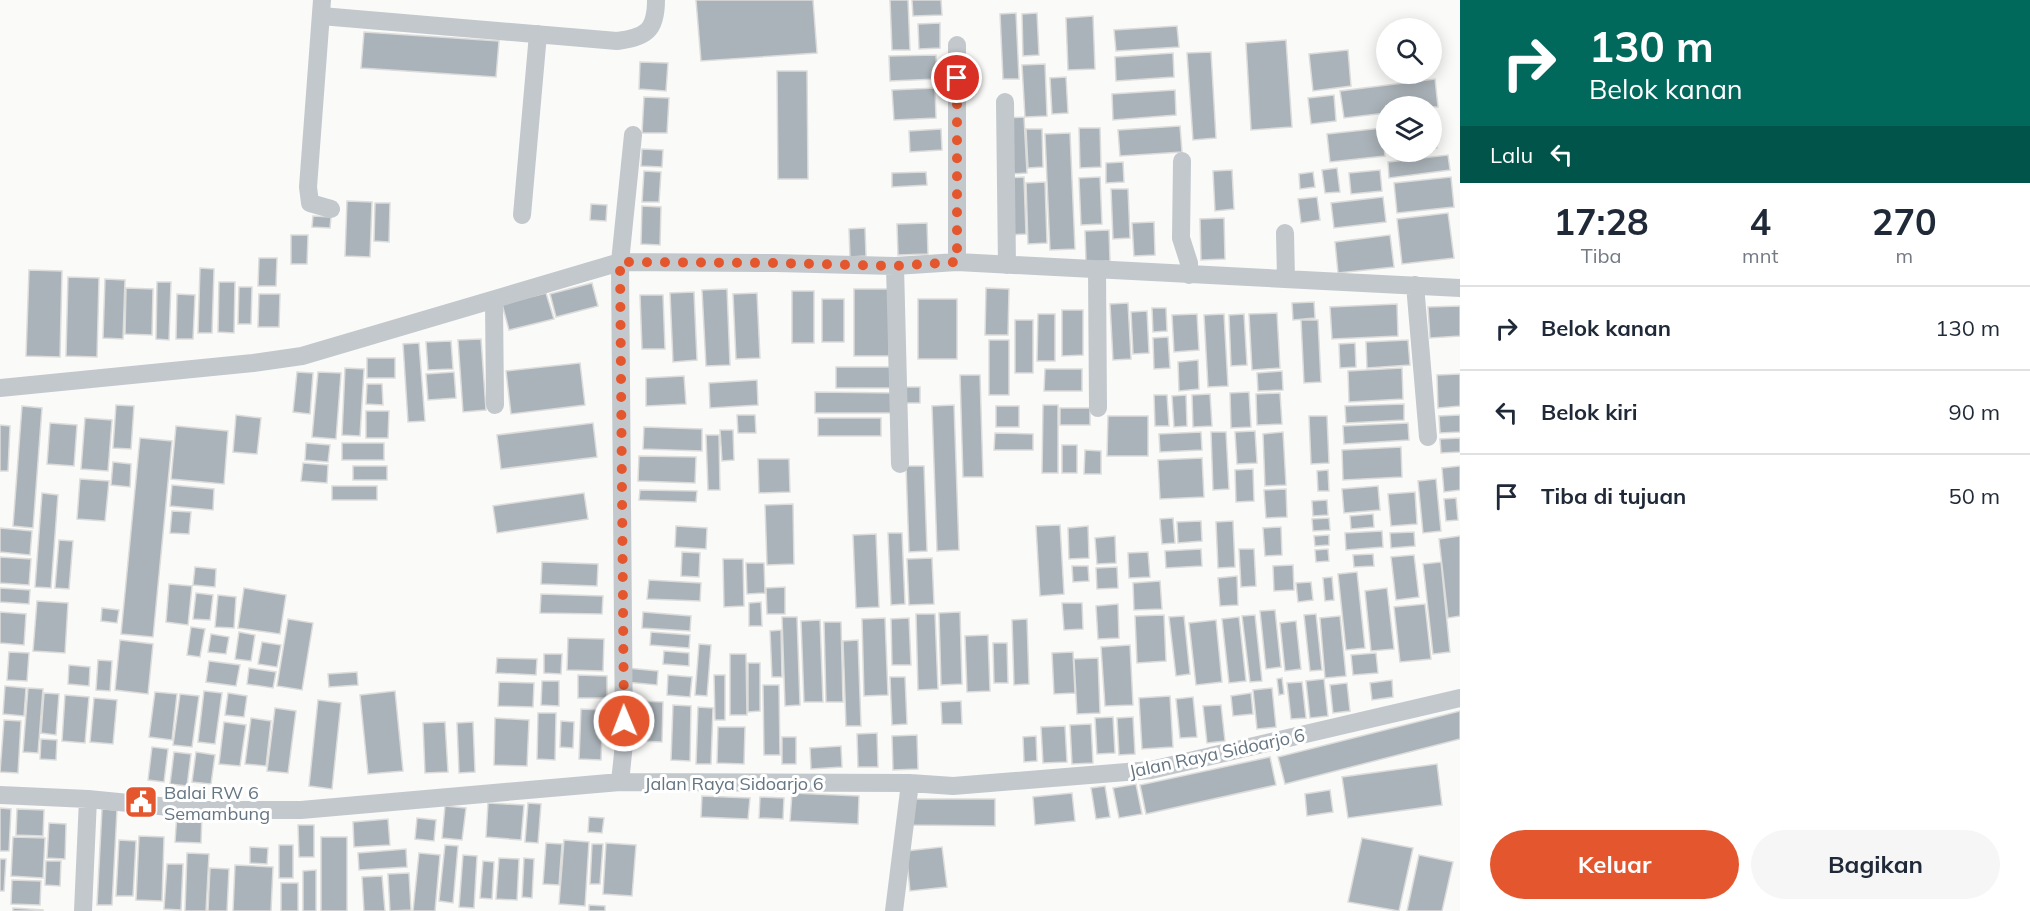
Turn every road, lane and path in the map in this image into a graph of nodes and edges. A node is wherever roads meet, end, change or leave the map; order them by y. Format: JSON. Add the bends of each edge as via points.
{"nodes":[{"id":1,"x":656,"y":0,"type":"edge"},
{"id":2,"x":321,"y":8,"type":"edge"},
{"id":3,"x":538,"y":33,"type":"junction"},
{"id":4,"x":957,"y":45,"type":"dead end"},
{"id":5,"x":1005,"y":102,"type":"dead end"},
{"id":6,"x":633,"y":135,"type":"dead end"},
{"id":7,"x":1182,"y":161,"type":"dead end"},
{"id":8,"x":331,"y":209,"type":"dead end"},
{"id":9,"x":522,"y":215,"type":"dead end"},
{"id":10,"x":1285,"y":233,"type":"dead end"},
{"id":11,"x":620,"y":262,"type":"junction"},
{"id":12,"x":957,"y":262,"type":"junction"},
{"id":13,"x":1006,"y":265,"type":"junction"},
{"id":14,"x":895,"y":266,"type":"junction"},
{"id":15,"x":1097,"y":270,"type":"junction"},
{"id":16,"x":1189,"y":275,"type":"junction"},
{"id":17,"x":1286,"y":279,"type":"junction"},
{"id":18,"x":1415,"y":285,"type":"junction"},
{"id":19,"x":1460,"y":288,"type":"edge"},
{"id":20,"x":494,"y":301,"type":"junction"},
{"id":21,"x":0,"y":388,"type":"edge"},
{"id":22,"x":495,"y":405,"type":"dead end"},
{"id":23,"x":1098,"y":408,"type":"dead end"},
{"id":24,"x":1428,"y":437,"type":"dead end"},
{"id":25,"x":900,"y":464,"type":"dead end"},
{"id":26,"x":1460,"y":698,"type":"edge"},
{"id":27,"x":620,"y":782,"type":"junction"},
{"id":28,"x":910,"y":783,"type":"junction"},
{"id":29,"x":0,"y":795,"type":"edge"},
{"id":30,"x":88,"y":799,"type":"junction"},
{"id":31,"x":82,"y":911,"type":"edge"},
{"id":32,"x":894,"y":911,"type":"edge"}],
"edges":[{"from":1,"to":3,"type":"street","via":[[651,28],[636,38],[616,41]]},
{"from":2,"to":3,"type":"street"},
{"from":2,"to":8,"type":"street","via":[[308,187],[310,203]]},
{"from":3,"to":9,"type":"street"},
{"from":4,"to":12,"type":"street"},
{"from":5,"to":13,"type":"street"},
{"from":6,"to":11,"type":"street"},
{"from":7,"to":16,"type":"street","via":[[1181,238]]},
{"from":10,"to":17,"type":"street"},
{"from":11,"to":14,"type":"street"},
{"from":11,"to":20,"type":"street"},
{"from":11,"to":27,"type":"street","via":[[624,744]]},
{"from":12,"to":13,"type":"street"},
{"from":12,"to":14,"type":"street"},
{"from":13,"to":15,"type":"street"},
{"from":14,"to":25,"type":"street"},
{"from":15,"to":16,"type":"street"},
{"from":15,"to":23,"type":"street"},
{"from":16,"to":17,"type":"street"},
{"from":17,"to":18,"type":"street"},
{"from":18,"to":19,"type":"street"},
{"from":18,"to":24,"type":"street"},
{"from":20,"to":21,"type":"street","via":[[302,356]]},
{"from":20,"to":22,"type":"street"},
{"from":26,"to":28,"type":"street","name":"Jalan Raya Sidoarjo 6","via":[[1151,770],[953,786]]},
{"from":27,"to":28,"type":"street","name":"Jalan Raya Sidoarjo 6"},
{"from":27,"to":30,"type":"street","name":"Jalan Raya Sidoarjo 6","via":[[301,810],[200,810]]},
{"from":28,"to":32,"type":"street"},
{"from":29,"to":30,"type":"street","name":"Jalan Raya Sidoarjo 6"},
{"from":30,"to":31,"type":"street"}]}
